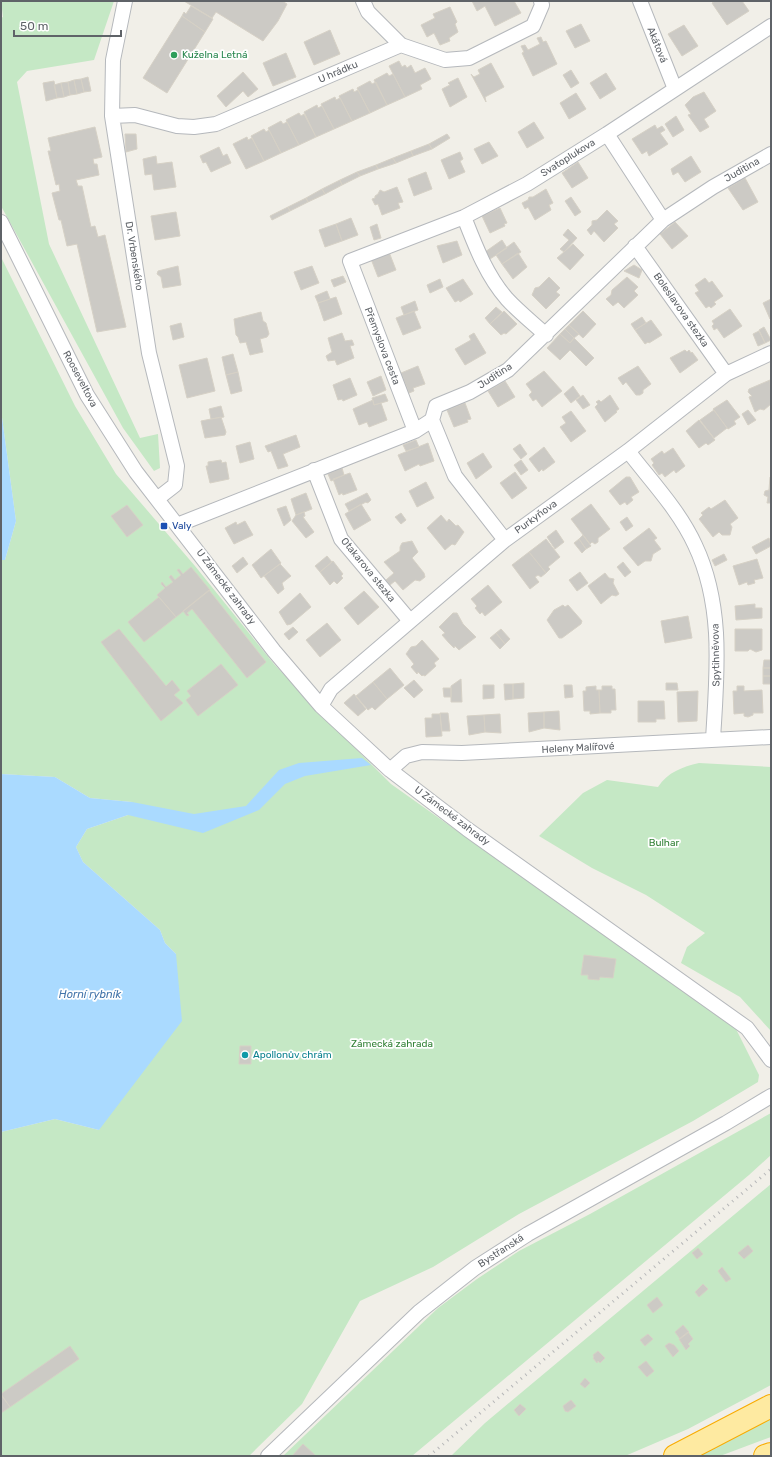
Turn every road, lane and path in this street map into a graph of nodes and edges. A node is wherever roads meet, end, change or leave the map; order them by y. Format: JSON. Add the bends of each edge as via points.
{"nodes":[{"id":1,"x":125,"y":1,"type":"edge"},
{"id":2,"x":363,"y":1,"type":"edge"},
{"id":3,"x":541,"y":1,"type":"edge"},
{"id":4,"x":640,"y":1,"type":"edge"},
{"id":5,"x":771,"y":26,"type":"edge"},
{"id":6,"x":401,"y":45,"type":"junction"},
{"id":7,"x":675,"y":89,"type":"junction"},
{"id":8,"x":112,"y":116,"type":"junction"},
{"id":9,"x":607,"y":134,"type":"junction"},
{"id":10,"x":771,"y":154,"type":"edge"},
{"id":11,"x":464,"y":217,"type":"junction"},
{"id":12,"x":663,"y":220,"type":"junction"},
{"id":13,"x":1,"y":222,"type":"edge"},
{"id":14,"x":635,"y":246,"type":"junction"},
{"id":15,"x":350,"y":261,"type":"joint"},
{"id":16,"x":546,"y":335,"type":"junction"},
{"id":17,"x":771,"y":353,"type":"edge"},
{"id":18,"x":726,"y":374,"type":"junction"},
{"id":19,"x":432,"y":420,"type":"junction"},
{"id":20,"x":414,"y":431,"type":"junction"},
{"id":21,"x":628,"y":451,"type":"junction"},
{"id":22,"x":314,"y":470,"type":"junction"},
{"id":23,"x":157,"y":499,"type":"junction"},
{"id":24,"x":177,"y":525,"type":"junction"},
{"id":25,"x":505,"y":540,"type":"junction"},
{"id":26,"x":410,"y":621,"type":"junction"},
{"id":27,"x":321,"y":706,"type":"junction"},
{"id":28,"x":771,"y":737,"type":"edge"},
{"id":29,"x":713,"y":739,"type":"junction"},
{"id":30,"x":390,"y":770,"type":"junction"},
{"id":31,"x":771,"y":1060,"type":"edge"},
{"id":32,"x":771,"y":1096,"type":"edge"},
{"id":33,"x":771,"y":1406,"type":"edge"},
{"id":34,"x":771,"y":1454,"type":"edge"},
{"id":35,"x":268,"y":1456,"type":"edge"},
{"id":36,"x":675,"y":1456,"type":"edge"},
{"id":37,"x":765,"y":1456,"type":"edge"}],
"edges":[{"from":1,"to":8,"type":"street","name":"Dr. Vrbenského","via":[[113,60]]},
{"from":2,"to":6,"type":"street","via":[[368,12]]},
{"from":3,"to":6,"type":"street","via":[[542,6],[533,26],[469,58],[445,60]]},
{"from":4,"to":7,"type":"street","name":"Akátová"},
{"from":5,"to":7,"type":"street","name":"Svatoplukova"},
{"from":6,"to":8,"type":"street","name":"U hrádku","via":[[216,124],[188,127],[135,115]]},
{"from":7,"to":9,"type":"street","name":"Svatoplukova"},
{"from":8,"to":23,"type":"street","name":"Dr. Vrbenského","via":[[149,353],[177,466],[175,485]]},
{"from":9,"to":11,"type":"street","name":"Svatoplukova","via":[[527,184]]},
{"from":9,"to":12,"type":"street"},
{"from":10,"to":12,"type":"street","name":"Juditina","via":[[713,187]]},
{"from":11,"to":15,"type":"street","name":"Svatoplukova"},
{"from":11,"to":16,"type":"street","via":[[492,280],[507,299]]},
{"from":12,"to":14,"type":"street","name":"Juditina"},
{"from":13,"to":23,"type":"street","name":"Rooseveltova","via":[[87,395],[136,472]]},
{"from":14,"to":16,"type":"street","name":"Juditina"},
{"from":14,"to":18,"type":"street","name":"Boleslavova stezka"},
{"from":15,"to":20,"type":"street","name":"Přemyslova cesta"},
{"from":16,"to":19,"type":"street","name":"Juditina","via":[[508,370],[470,392],[436,406]]},
{"from":17,"to":18,"type":"street","name":"Purkyňova"},
{"from":18,"to":21,"type":"street","name":"Purkyňova"},
{"from":19,"to":20,"type":"street","name":"Juditina"},
{"from":19,"to":25,"type":"street","via":[[455,476]]},
{"from":20,"to":22,"type":"street","name":"Juditina"},
{"from":21,"to":25,"type":"street","name":"Purkyňova"},
{"from":21,"to":29,"type":"street","name":"Spytihněvova","via":[[677,515],[695,545],[712,592],[717,636]]},
{"from":22,"to":24,"type":"street","name":"Juditina"},
{"from":22,"to":26,"type":"street","name":"Otakarova stezka","via":[[341,539]]},
{"from":23,"to":24,"type":"street","name":"Rooseveltova"},
{"from":24,"to":27,"type":"street","name":"U Zámecké zahrady","via":[[274,651]]},
{"from":25,"to":26,"type":"street","name":"Purkyňova"},
{"from":26,"to":27,"type":"street","name":"Purkyňova","via":[[331,689]]},
{"from":27,"to":30,"type":"street","name":"U Zámecké zahrady"},
{"from":28,"to":29,"type":"street","name":"Heleny Malířové"},
{"from":29,"to":30,"type":"street","name":"Heleny Malířové","via":[[633,746],[462,753],[422,752],[406,756]]},
{"from":30,"to":31,"type":"street","name":"U Zámecké zahrady","via":[[468,829],[747,1028]]},
{"from":32,"to":35,"type":"street","name":"Bystřanská","via":[[528,1234],[474,1268],[414,1316]]},
{"from":33,"to":36,"type":"highway"},
{"from":34,"to":37,"type":"highway"}]}
